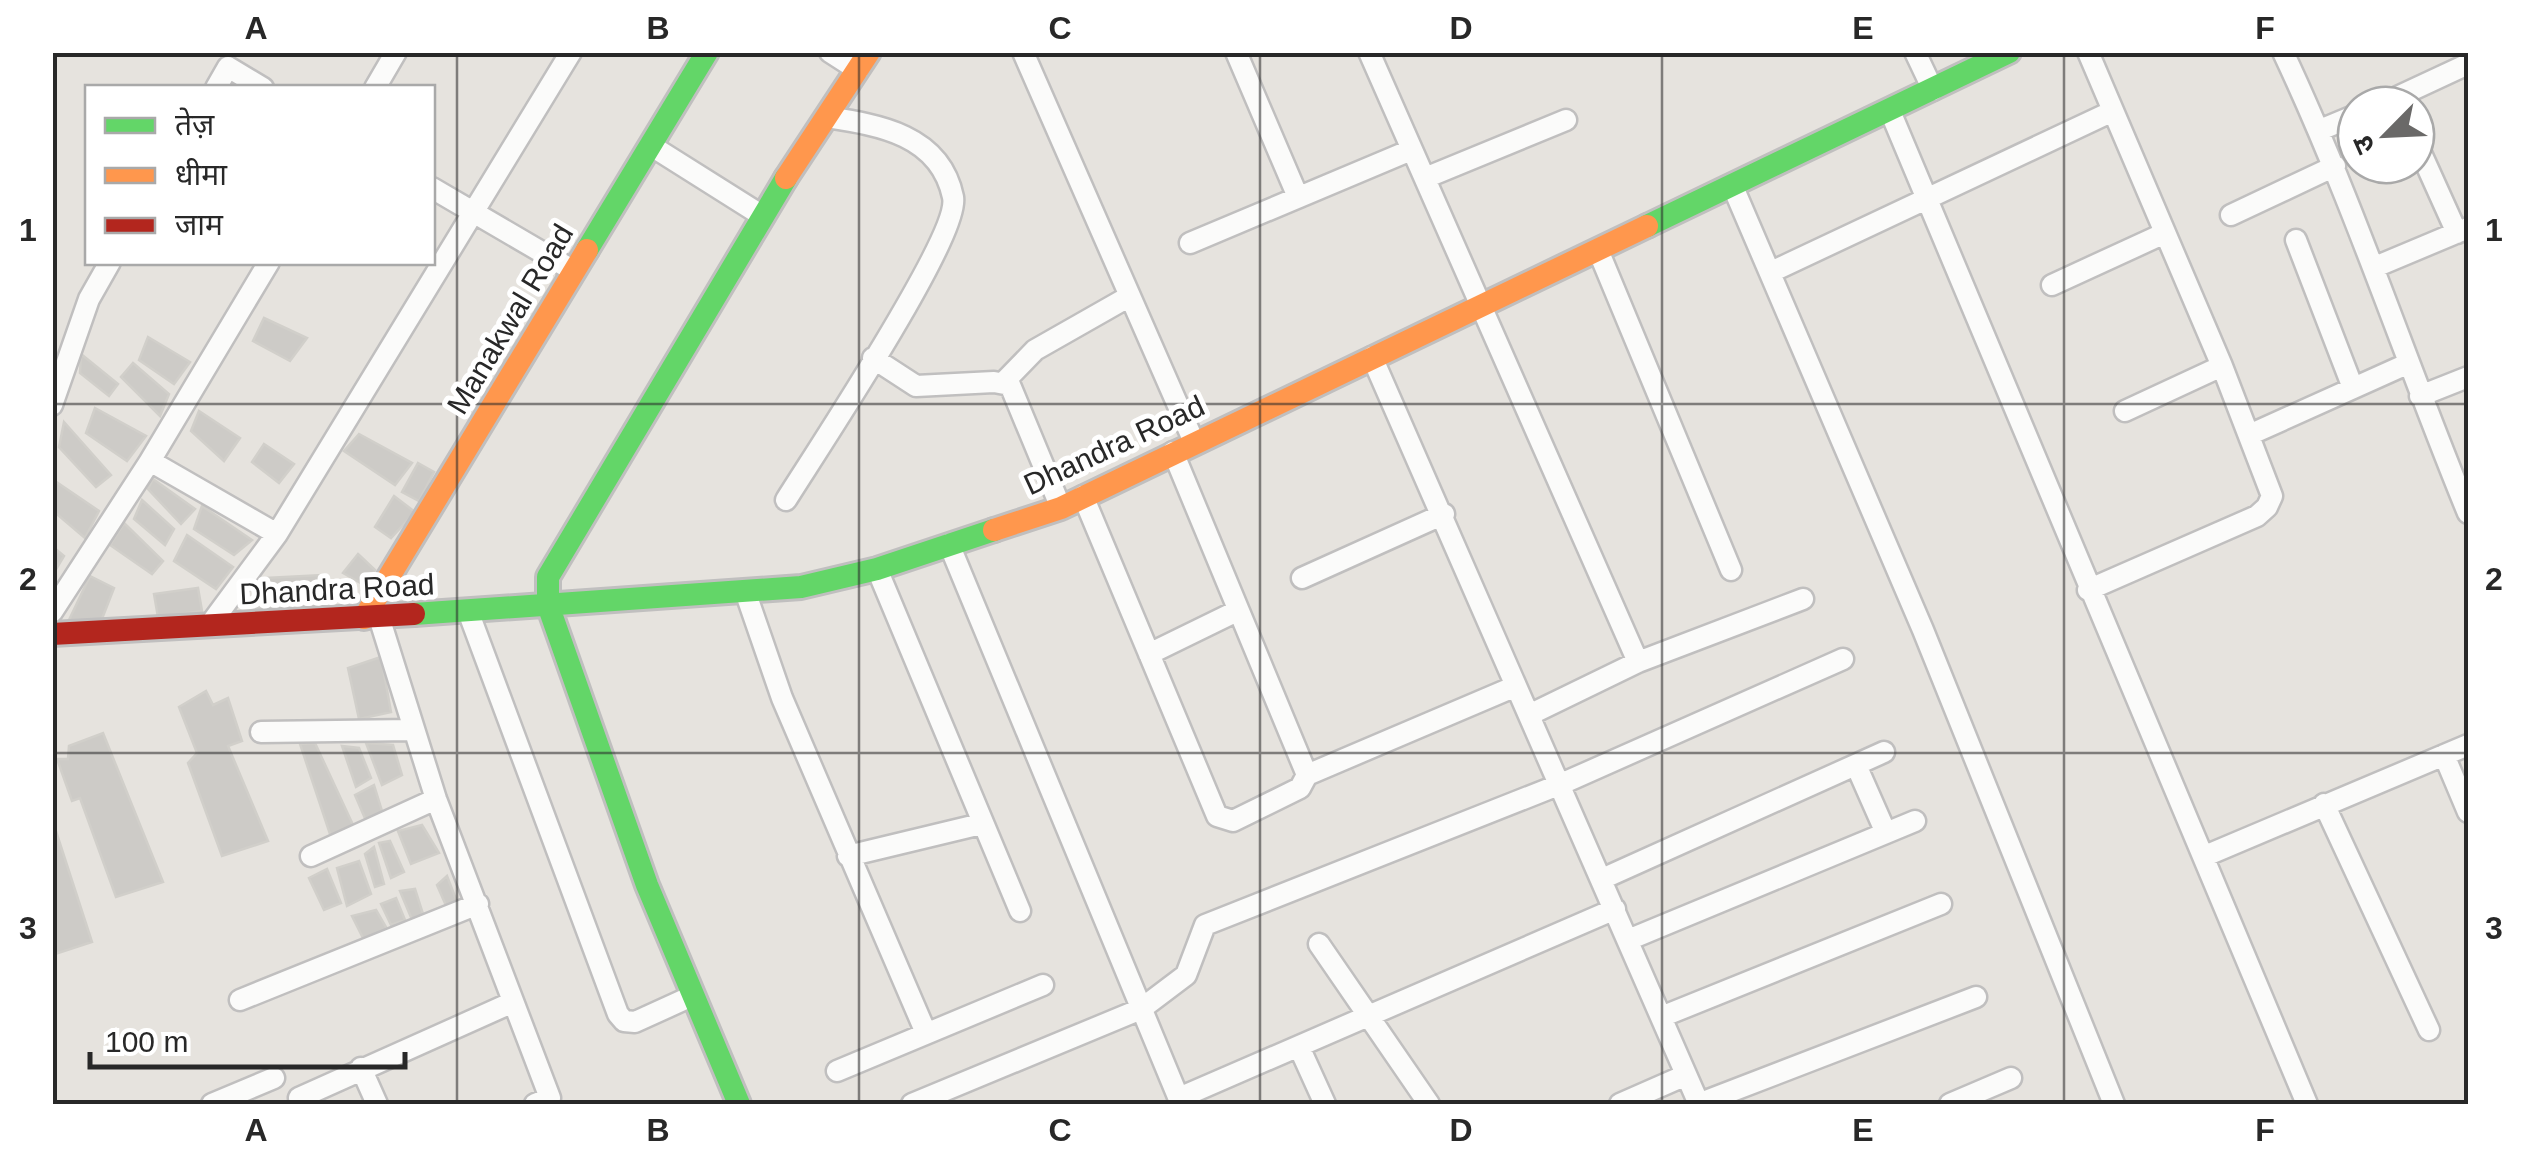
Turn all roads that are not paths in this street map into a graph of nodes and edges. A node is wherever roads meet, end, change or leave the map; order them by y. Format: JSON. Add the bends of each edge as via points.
{"nodes":[{"id":1,"x":396,"y":52,"type":"edge"},
{"id":2,"x":571,"y":52,"type":"edge"},
{"id":3,"x":707,"y":52,"type":"edge"},
{"id":4,"x":830,"y":52,"type":"edge"},
{"id":5,"x":1023,"y":52,"type":"edge"},
{"id":6,"x":1236,"y":52,"type":"edge"},
{"id":7,"x":1369,"y":52,"type":"edge"},
{"id":8,"x":1916,"y":52,"type":"edge"},
{"id":9,"x":2009,"y":52,"type":"edge"},
{"id":10,"x":2088,"y":52,"type":"edge"},
{"id":11,"x":2283,"y":52,"type":"edge"},
{"id":12,"x":233,"y":60,"type":"edge"},
{"id":13,"x":864,"y":61,"type":"edge"},
{"id":14,"x":2468,"y":64,"type":"edge"},
{"id":15,"x":218,"y":85,"type":"edge"},
{"id":16,"x":260,"y":85,"type":"edge"},
{"id":17,"x":377,"y":85,"type":"edge"},
{"id":18,"x":2427,"y":85,"type":"edge"},
{"id":19,"x":1934,"y":90,"type":"junction"},
{"id":20,"x":1890,"y":110,"type":"junction"},
{"id":21,"x":2113,"y":111,"type":"junction"},
{"id":22,"x":826,"y":117,"type":"junction"},
{"id":23,"x":1566,"y":120,"type":"dead end"},
{"id":24,"x":2336,"y":123,"type":"edge"},
{"id":25,"x":2320,"y":130,"type":"junction"},
{"id":26,"x":650,"y":145,"type":"junction"},
{"id":27,"x":1410,"y":150,"type":"junction"},
{"id":28,"x":2334,"y":166,"type":"junction"},
{"id":29,"x":1425,"y":178,"type":"junction"},
{"id":30,"x":2436,"y":179,"type":"edge"},
{"id":31,"x":1733,"y":187,"type":"junction"},
{"id":32,"x":435,"y":190,"type":"edge"},
{"id":33,"x":1298,"y":197,"type":"junction"},
{"id":34,"x":1928,"y":199,"type":"junction"},
{"id":35,"x":475,"y":213,"type":"junction"},
{"id":36,"x":760,"y":215,"type":"junction"},
{"id":37,"x":2231,"y":215,"type":"dead end"},
{"id":38,"x":2463,"y":230,"type":"edge"},
{"id":39,"x":2165,"y":233,"type":"junction"},
{"id":40,"x":2296,"y":240,"type":"dead end"},
{"id":41,"x":1190,"y":244,"type":"dead end"},
{"id":42,"x":1598,"y":250,"type":"junction"},
{"id":43,"x":108,"y":265,"type":"edge"},
{"id":44,"x":267,"y":265,"type":"edge"},
{"id":45,"x":2375,"y":266,"type":"junction"},
{"id":46,"x":574,"y":271,"type":"junction"},
{"id":47,"x":1771,"y":272,"type":"junction"},
{"id":48,"x":2052,"y":285,"type":"dead end"},
{"id":49,"x":1130,"y":296,"type":"junction"},
{"id":50,"x":1482,"y":303,"type":"junction"},
{"id":51,"x":1372,"y":357,"type":"junction"},
{"id":52,"x":873,"y":358,"type":"junction"},
{"id":53,"x":2407,"y":364,"type":"junction"},
{"id":54,"x":2222,"y":366,"type":"junction"},
{"id":55,"x":2468,"y":377,"type":"edge"},
{"id":56,"x":1004,"y":382,"type":"junction"},
{"id":57,"x":2353,"y":388,"type":"junction"},
{"id":58,"x":2420,"y":396,"type":"junction"},
{"id":59,"x":53,"y":402,"type":"edge"},
{"id":60,"x":2125,"y":411,"type":"dead end"},
{"id":61,"x":2249,"y":434,"type":"junction"},
{"id":62,"x":1184,"y":447,"type":"junction"},
{"id":63,"x":150,"y":461,"type":"junction"},
{"id":64,"x":1082,"y":496,"type":"junction"},
{"id":65,"x":786,"y":500,"type":"dead end"},
{"id":66,"x":1061,"y":508,"type":"junction"},
{"id":67,"x":1444,"y":514,"type":"junction"},
{"id":68,"x":2468,"y":514,"type":"edge"},
{"id":69,"x":277,"y":534,"type":"junction"},
{"id":70,"x":948,"y":544,"type":"junction"},
{"id":71,"x":878,"y":569,"type":"junction"},
{"id":72,"x":1731,"y":570,"type":"dead end"},
{"id":73,"x":1302,"y":578,"type":"dead end"},
{"id":74,"x":2088,"y":590,"type":"junction"},
{"id":75,"x":745,"y":591,"type":"junction"},
{"id":76,"x":1803,"y":599,"type":"dead end"},
{"id":77,"x":548,"y":605,"type":"junction"},
{"id":78,"x":1237,"y":610,"type":"junction"},
{"id":79,"x":468,"y":611,"type":"junction"},
{"id":80,"x":52,"y":612,"type":"edge"},
{"id":81,"x":372,"y":618,"type":"junction"},
{"id":82,"x":209,"y":626,"type":"junction"},
{"id":83,"x":52,"y":634,"type":"edge"},
{"id":84,"x":1149,"y":654,"type":"junction"},
{"id":85,"x":1842,"y":659,"type":"dead end"},
{"id":86,"x":1638,"y":662,"type":"junction"},
{"id":87,"x":1516,"y":686,"type":"junction"},
{"id":88,"x":1529,"y":714,"type":"junction"},
{"id":89,"x":412,"y":730,"type":"junction"},
{"id":90,"x":261,"y":732,"type":"dead end"},
{"id":91,"x":2468,"y":745,"type":"edge"},
{"id":92,"x":1884,"y":752,"type":"dead end"},
{"id":93,"x":2444,"y":756,"type":"junction"},
{"id":94,"x":1856,"y":765,"type":"junction"},
{"id":95,"x":1307,"y":775,"type":"junction"},
{"id":96,"x":1561,"y":784,"type":"junction"},
{"id":97,"x":436,"y":799,"type":"junction"},
{"id":98,"x":2324,"y":804,"type":"junction"},
{"id":99,"x":2468,"y":812,"type":"edge"},
{"id":100,"x":1915,"y":821,"type":"dead end"},
{"id":101,"x":981,"y":824,"type":"junction"},
{"id":102,"x":1886,"y":832,"type":"junction"},
{"id":103,"x":311,"y":856,"type":"dead end"},
{"id":104,"x":848,"y":856,"type":"junction"},
{"id":105,"x":2204,"y":856,"type":"junction"},
{"id":106,"x":1602,"y":879,"type":"junction"},
{"id":107,"x":478,"y":904,"type":"junction"},
{"id":108,"x":1942,"y":904,"type":"dead end"},
{"id":109,"x":1615,"y":909,"type":"junction"},
{"id":110,"x":1020,"y":911,"type":"dead end"},
{"id":111,"x":1628,"y":940,"type":"junction"},
{"id":112,"x":1319,"y":944,"type":"dead end"},
{"id":113,"x":1043,"y":985,"type":"dead end"},
{"id":114,"x":692,"y":996,"type":"junction"},
{"id":115,"x":1976,"y":997,"type":"dead end"},
{"id":116,"x":240,"y":1000,"type":"dead end"},
{"id":117,"x":511,"y":1003,"type":"junction"},
{"id":118,"x":1141,"y":1009,"type":"junction"},
{"id":119,"x":1368,"y":1016,"type":"junction"},
{"id":120,"x":1661,"y":1018,"type":"junction"},
{"id":121,"x":2429,"y":1030,"type":"dead end"},
{"id":122,"x":926,"y":1033,"type":"junction"},
{"id":123,"x":1300,"y":1049,"type":"junction"},
{"id":124,"x":362,"y":1068,"type":"junction"},
{"id":125,"x":837,"y":1071,"type":"dead end"},
{"id":126,"x":1686,"y":1075,"type":"junction"},
{"id":127,"x":274,"y":1078,"type":"dead end"},
{"id":128,"x":2011,"y":1078,"type":"dead end"},
{"id":129,"x":299,"y":1098,"type":"dead end"},
{"id":130,"x":1180,"y":1101,"type":"edge"},
{"id":131,"x":224,"y":1102,"type":"edge"},
{"id":132,"x":546,"y":1102,"type":"edge"},
{"id":133,"x":377,"y":1104,"type":"edge"},
{"id":134,"x":739,"y":1104,"type":"edge"},
{"id":135,"x":912,"y":1104,"type":"edge"},
{"id":136,"x":1325,"y":1104,"type":"edge"},
{"id":137,"x":1429,"y":1104,"type":"edge"},
{"id":138,"x":1620,"y":1104,"type":"edge"},
{"id":139,"x":1698,"y":1104,"type":"edge"},
{"id":140,"x":1950,"y":1104,"type":"edge"},
{"id":141,"x":2114,"y":1104,"type":"edge"},
{"id":142,"x":2307,"y":1104,"type":"edge"}],
"edges":[{"from":1,"to":17,"type":"street"},
{"from":2,"to":35,"type":"street"},
{"from":3,"to":26,"type":"street","name":"Manakwal Road"},
{"from":4,"to":13,"type":"street"},
{"from":5,"to":49,"type":"street"},
{"from":6,"to":33,"type":"street"},
{"from":7,"to":27,"type":"street"},
{"from":8,"to":19,"type":"street"},
{"from":9,"to":19,"type":"street","name":"Dhandra Road"},
{"from":10,"to":21,"type":"street"},
{"from":11,"to":25,"type":"street"},
{"from":12,"to":15,"type":"street"},
{"from":12,"to":16,"type":"street"},
{"from":13,"to":22,"type":"street"},
{"from":14,"to":18,"type":"street"},
{"from":19,"to":20,"type":"street","name":"Dhandra Road"},
{"from":20,"to":31,"type":"street","name":"Dhandra Road"},
{"from":20,"to":34,"type":"street"},
{"from":21,"to":34,"type":"street"},
{"from":21,"to":39,"type":"street"},
{"from":22,"to":36,"type":"street"},
{"from":22,"to":52,"type":"street","via":[[910,136],[954,196],[950,222]]},
{"from":23,"to":29,"type":"street"},
{"from":24,"to":25,"type":"street"},
{"from":25,"to":28,"type":"street"},
{"from":26,"to":36,"type":"street"},
{"from":26,"to":46,"type":"street","name":"Manakwal Road"},
{"from":27,"to":29,"type":"street"},
{"from":27,"to":33,"type":"street"},
{"from":28,"to":37,"type":"street"},
{"from":28,"to":45,"type":"street"},
{"from":29,"to":50,"type":"street"},
{"from":30,"to":38,"type":"street"},
{"from":31,"to":42,"type":"street","name":"Dhandra Road"},
{"from":31,"to":47,"type":"street"},
{"from":32,"to":35,"type":"street"},
{"from":33,"to":41,"type":"street"},
{"from":34,"to":47,"type":"street"},
{"from":34,"to":74,"type":"street"},
{"from":35,"to":46,"type":"street"},
{"from":35,"to":69,"type":"street"},
{"from":36,"to":77,"type":"street","via":[[548,577]]},
{"from":38,"to":45,"type":"street"},
{"from":39,"to":48,"type":"street"},
{"from":39,"to":54,"type":"street"},
{"from":40,"to":57,"type":"street"},
{"from":42,"to":50,"type":"street","name":"Dhandra Road"},
{"from":42,"to":72,"type":"street"},
{"from":43,"to":59,"type":"street","via":[[89,299]]},
{"from":44,"to":63,"type":"street"},
{"from":45,"to":53,"type":"street"},
{"from":46,"to":81,"type":"street","name":"Manakwal Road"},
{"from":47,"to":141,"type":"street"},
{"from":49,"to":56,"type":"street","via":[[1034,350]]},
{"from":49,"to":62,"type":"street"},
{"from":50,"to":51,"type":"street","name":"Dhandra Road"},
{"from":50,"to":86,"type":"street"},
{"from":51,"to":62,"type":"street","name":"Dhandra Road"},
{"from":51,"to":67,"type":"street"},
{"from":52,"to":56,"type":"street","via":[[916,386]]},
{"from":52,"to":65,"type":"street"},
{"from":53,"to":57,"type":"street"},
{"from":53,"to":58,"type":"street"},
{"from":54,"to":60,"type":"street"},
{"from":54,"to":61,"type":"street"},
{"from":55,"to":58,"type":"street"},
{"from":56,"to":66,"type":"street","via":[[1018,395]]},
{"from":57,"to":61,"type":"street"},
{"from":58,"to":68,"type":"street"},
{"from":61,"to":74,"type":"street","via":[[2272,496],[2268,507]]},
{"from":62,"to":64,"type":"street","name":"Dhandra Road"},
{"from":62,"to":78,"type":"street"},
{"from":63,"to":69,"type":"street"},
{"from":63,"to":80,"type":"street"},
{"from":64,"to":66,"type":"street","name":"Dhandra Road"},
{"from":64,"to":84,"type":"street"},
{"from":66,"to":70,"type":"street","name":"Dhandra Road"},
{"from":67,"to":73,"type":"street"},
{"from":67,"to":87,"type":"street"},
{"from":69,"to":82,"type":"street"},
{"from":70,"to":71,"type":"street","name":"Dhandra Road"},
{"from":70,"to":118,"type":"street"},
{"from":71,"to":75,"type":"street","name":"Dhandra Road","via":[[801,587]]},
{"from":71,"to":101,"type":"street"},
{"from":74,"to":105,"type":"street"},
{"from":75,"to":77,"type":"street","name":"Dhandra Road"},
{"from":75,"to":104,"type":"street"},
{"from":76,"to":86,"type":"street"},
{"from":77,"to":79,"type":"street","name":"Dhandra Road"},
{"from":77,"to":114,"type":"street"},
{"from":78,"to":84,"type":"street"},
{"from":78,"to":95,"type":"street"},
{"from":79,"to":81,"type":"street","name":"Dhandra Road"},
{"from":79,"to":114,"type":"street","via":[[618,1014],[636,1022]]},
{"from":81,"to":82,"type":"street","name":"Dhandra Road"},
{"from":81,"to":89,"type":"street"},
{"from":82,"to":83,"type":"street","name":"Dhandra Road"},
{"from":84,"to":95,"type":"street","via":[[1220,819],[1233,821],[1300,788]]},
{"from":85,"to":96,"type":"street"},
{"from":86,"to":88,"type":"street"},
{"from":87,"to":88,"type":"street"},
{"from":87,"to":95,"type":"street"},
{"from":88,"to":96,"type":"street"},
{"from":89,"to":90,"type":"street"},
{"from":89,"to":97,"type":"street"},
{"from":91,"to":93,"type":"street"},
{"from":92,"to":94,"type":"street"},
{"from":93,"to":98,"type":"street"},
{"from":93,"to":99,"type":"street"},
{"from":94,"to":102,"type":"street"},
{"from":94,"to":106,"type":"street"},
{"from":96,"to":106,"type":"street"},
{"from":96,"to":118,"type":"street","via":[[1212,920],[1201,931],[1186,975]]},
{"from":97,"to":103,"type":"street"},
{"from":97,"to":107,"type":"street"},
{"from":98,"to":105,"type":"street"},
{"from":98,"to":121,"type":"street"},
{"from":100,"to":102,"type":"street"},
{"from":101,"to":104,"type":"street"},
{"from":101,"to":110,"type":"street"},
{"from":102,"to":111,"type":"street"},
{"from":104,"to":122,"type":"street"},
{"from":105,"to":142,"type":"street"},
{"from":106,"to":109,"type":"street"},
{"from":107,"to":116,"type":"street"},
{"from":107,"to":117,"type":"street"},
{"from":108,"to":120,"type":"street"},
{"from":109,"to":111,"type":"street"},
{"from":109,"to":119,"type":"street"},
{"from":111,"to":120,"type":"street"},
{"from":112,"to":119,"type":"street"},
{"from":113,"to":122,"type":"street"},
{"from":114,"to":134,"type":"street"},
{"from":115,"to":139,"type":"street"},
{"from":117,"to":124,"type":"street"},
{"from":117,"to":132,"type":"street"},
{"from":118,"to":130,"type":"street"},
{"from":118,"to":135,"type":"street"},
{"from":119,"to":123,"type":"street"},
{"from":119,"to":137,"type":"street"},
{"from":120,"to":126,"type":"street"},
{"from":122,"to":125,"type":"street"},
{"from":123,"to":130,"type":"street"},
{"from":123,"to":136,"type":"street"},
{"from":124,"to":129,"type":"street"},
{"from":124,"to":133,"type":"street"},
{"from":126,"to":138,"type":"street"},
{"from":126,"to":139,"type":"street"},
{"from":127,"to":131,"type":"street"},
{"from":128,"to":140,"type":"street"}]}
